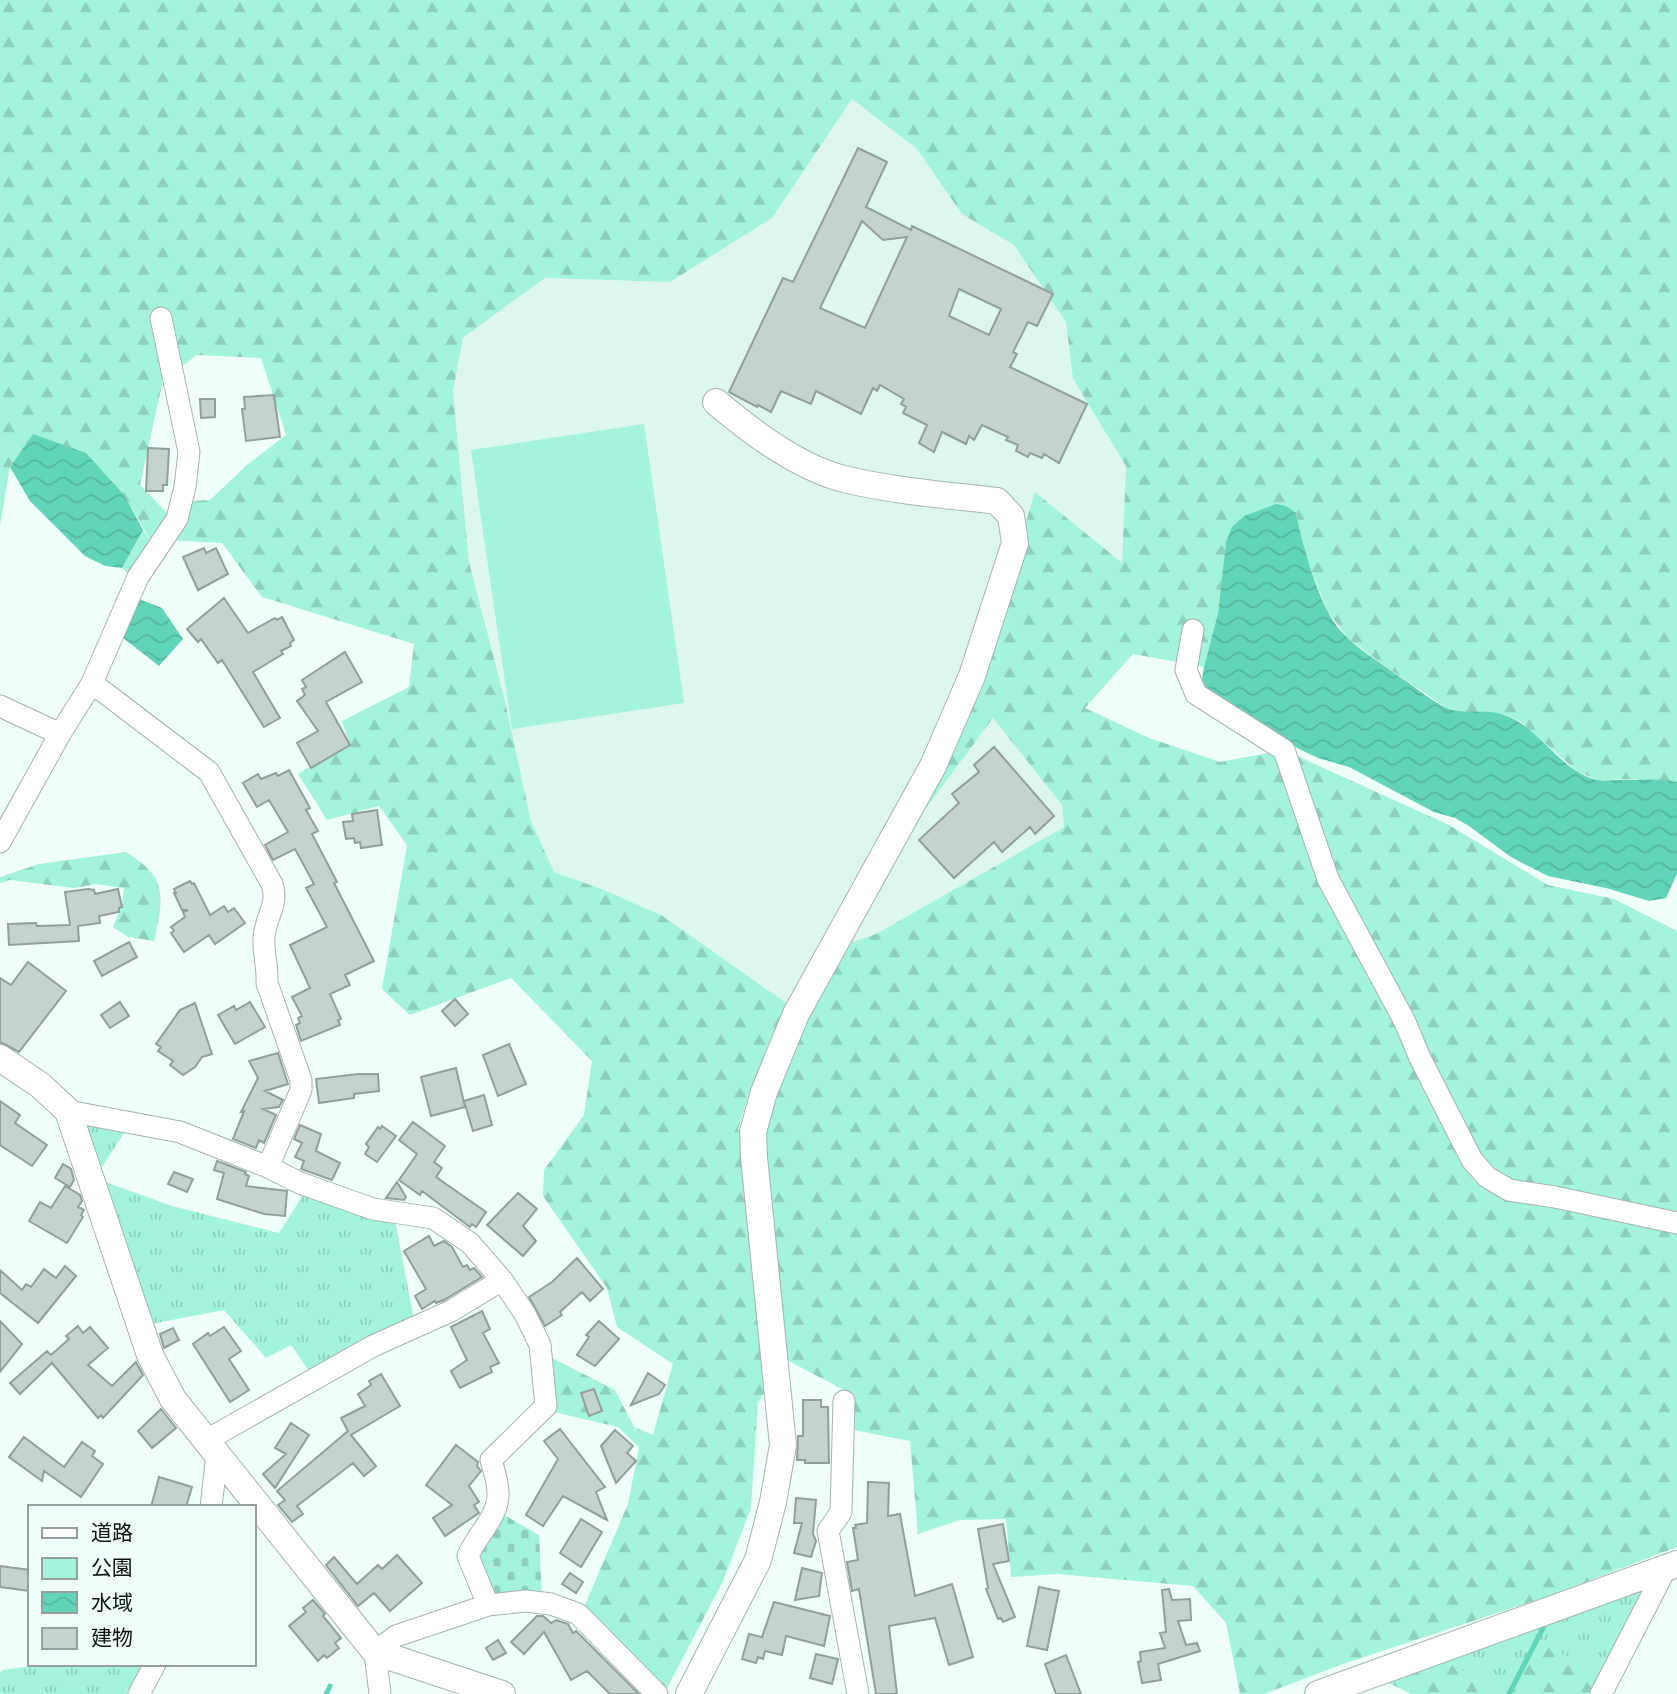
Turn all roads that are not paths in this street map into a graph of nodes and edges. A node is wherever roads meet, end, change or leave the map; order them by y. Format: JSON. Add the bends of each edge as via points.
{"nodes":[{"id":1,"x":161,"y":318,"type":"dead end"},
{"id":2,"x":716,"y":402,"type":"dead end"},
{"id":3,"x":1193,"y":630,"type":"dead end"},
{"id":4,"x":92,"y":683,"type":"junction"},
{"id":5,"x":0,"y":706,"type":"edge"},
{"id":6,"x":60,"y":734,"type":"junction"},
{"id":7,"x":0,"y":842,"type":"edge"},
{"id":8,"x":0,"y":1058,"type":"edge"},
{"id":9,"x":68,"y":1111,"type":"junction"},
{"id":10,"x":268,"y":1167,"type":"junction"},
{"id":11,"x":1677,"y":1223,"type":"edge"},
{"id":12,"x":502,"y":1280,"type":"junction"},
{"id":13,"x":844,"y":1401,"type":"dead end"},
{"id":14,"x":211,"y":1448,"type":"junction"},
{"id":15,"x":211,"y":1505,"type":"edge"},
{"id":16,"x":1671,"y":1566,"type":"edge"},
{"id":17,"x":488,"y":1605,"type":"junction"},
{"id":18,"x":375,"y":1653,"type":"junction"},
{"id":19,"x":154,"y":1666,"type":"edge"},
{"id":20,"x":139,"y":1694,"type":"edge"},
{"id":21,"x":380,"y":1694,"type":"edge"},
{"id":22,"x":502,"y":1694,"type":"edge"},
{"id":23,"x":657,"y":1694,"type":"edge"},
{"id":24,"x":689,"y":1694,"type":"edge"},
{"id":25,"x":858,"y":1694,"type":"edge"},
{"id":26,"x":1318,"y":1694,"type":"edge"},
{"id":27,"x":1601,"y":1694,"type":"edge"}],
"edges":[{"from":1,"to":4,"type":"street","via":[[189,452],[185,486],[177,519],[138,577]]},
{"from":2,"to":24,"type":"street","via":[[753,433],[841,479],[997,501],[1011,516],[1015,543],[972,676],[933,766],[796,1014],[764,1092],[753,1132],[754,1157],[783,1445],[758,1560]]},
{"from":3,"to":11,"type":"street","via":[[1186,670],[1196,694],[1284,750],[1328,879],[1472,1160],[1509,1190]]},
{"from":4,"to":6,"type":"street"},
{"from":4,"to":10,"type":"street","via":[[209,772],[272,884],[276,897],[264,939],[267,983],[301,1090]]},
{"from":5,"to":6,"type":"street"},
{"from":6,"to":7,"type":"street"},
{"from":8,"to":9,"type":"street"},
{"from":9,"to":10,"type":"street","via":[[180,1132]]},
{"from":9,"to":14,"type":"street","via":[[150,1355],[173,1399]]},
{"from":10,"to":12,"type":"street","via":[[373,1209],[433,1218],[470,1243]]},
{"from":12,"to":14,"type":"street","via":[[452,1311],[373,1346]]},
{"from":12,"to":17,"type":"street","via":[[540,1345],[546,1406],[491,1460],[497,1507],[468,1556]]},
{"from":13,"to":25,"type":"street","via":[[841,1512],[828,1531]]},
{"from":14,"to":15,"type":"street"},
{"from":14,"to":18,"type":"street"},
{"from":16,"to":26,"type":"street"},
{"from":16,"to":27,"type":"street"},
{"from":17,"to":18,"type":"street","via":[[396,1636]]},
{"from":17,"to":23,"type":"street","via":[[538,1602],[578,1614]]},
{"from":18,"to":21,"type":"street"},
{"from":18,"to":22,"type":"street"},
{"from":19,"to":20,"type":"street"}]}
